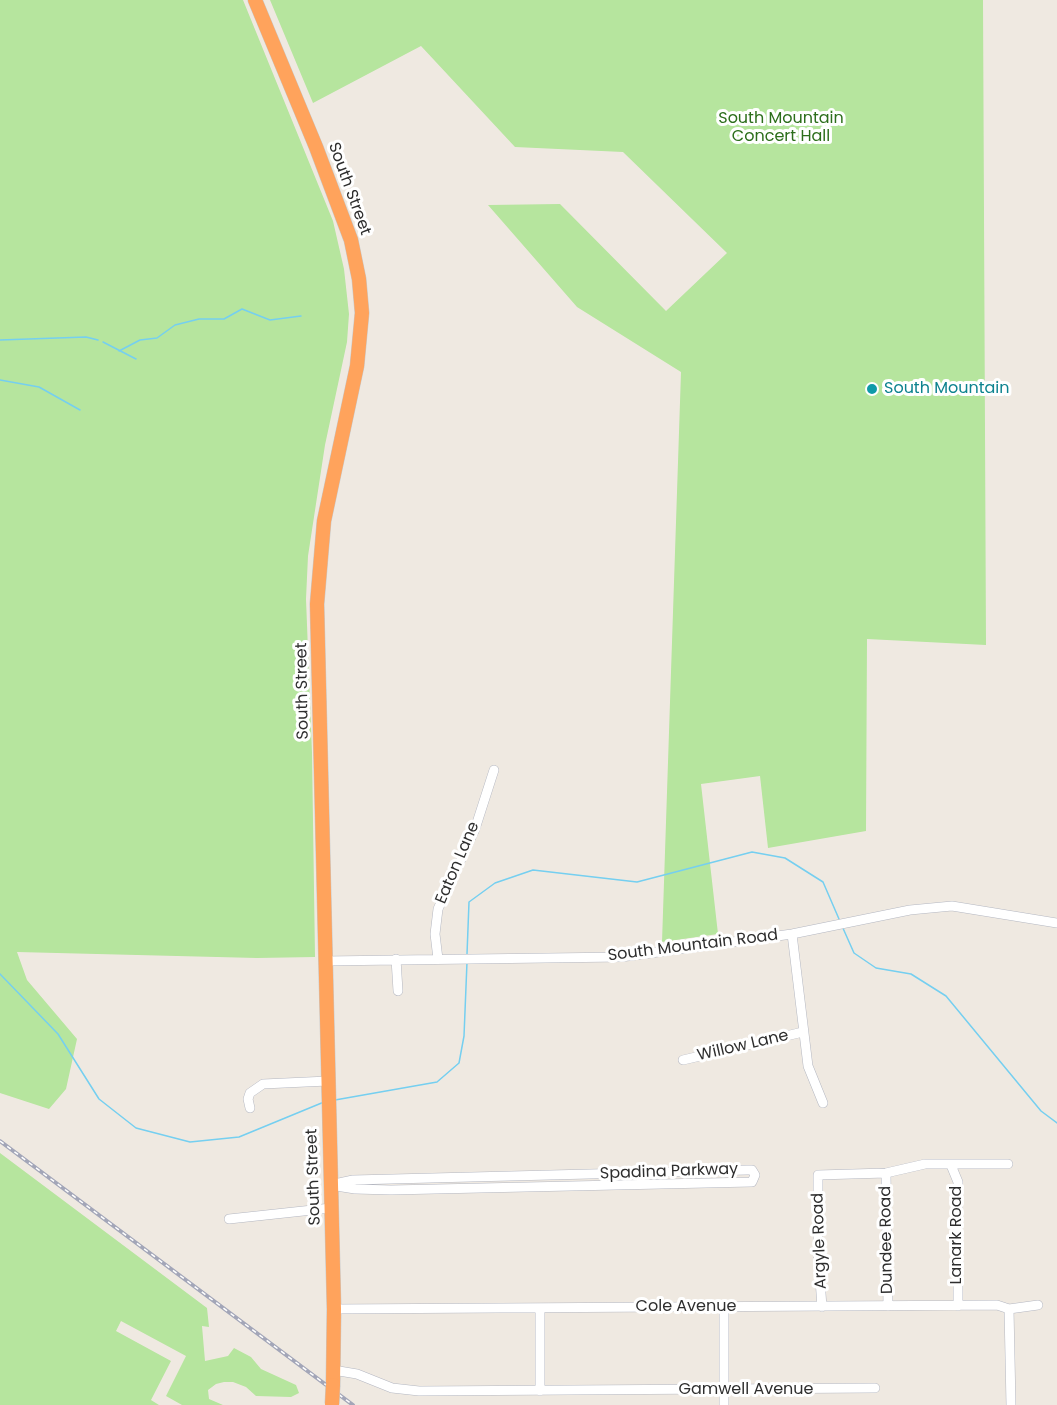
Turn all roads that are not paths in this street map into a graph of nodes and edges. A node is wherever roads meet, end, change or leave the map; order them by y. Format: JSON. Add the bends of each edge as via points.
{"nodes":[{"id":1,"x":255,"y":0,"type":"edge"},
{"id":2,"x":494,"y":770,"type":"dead end"},
{"id":3,"x":1057,"y":923,"type":"edge"},
{"id":4,"x":792,"y":934,"type":"junction"},
{"id":5,"x":396,"y":959,"type":"junction"},
{"id":6,"x":438,"y":959,"type":"junction"},
{"id":7,"x":325,"y":961,"type":"junction"},
{"id":8,"x":398,"y":991,"type":"dead end"},
{"id":9,"x":803,"y":1032,"type":"junction"},
{"id":10,"x":683,"y":1060,"type":"dead end"},
{"id":11,"x":328,"y":1081,"type":"junction"},
{"id":12,"x":823,"y":1103,"type":"dead end"},
{"id":13,"x":250,"y":1108,"type":"dead end"},
{"id":14,"x":1008,"y":1164,"type":"dead end"},
{"id":15,"x":951,"y":1165,"type":"junction"},
{"id":16,"x":886,"y":1173,"type":"junction"},
{"id":17,"x":554,"y":1175,"type":"junction"},
{"id":18,"x":454,"y":1178,"type":"junction"},
{"id":19,"x":330,"y":1185,"type":"junction"},
{"id":20,"x":553,"y":1187,"type":"junction"},
{"id":21,"x":453,"y":1189,"type":"junction"},
{"id":22,"x":331,"y":1208,"type":"junction"},
{"id":23,"x":229,"y":1219,"type":"dead end"},
{"id":24,"x":1038,"y":1305,"type":"dead end"},
{"id":25,"x":723,"y":1306,"type":"junction"},
{"id":26,"x":888,"y":1306,"type":"junction"},
{"id":27,"x":958,"y":1306,"type":"junction"},
{"id":28,"x":822,"y":1307,"type":"junction"},
{"id":29,"x":540,"y":1308,"type":"junction"},
{"id":30,"x":334,"y":1309,"type":"junction"},
{"id":31,"x":1009,"y":1309,"type":"junction"},
{"id":32,"x":333,"y":1370,"type":"junction"},
{"id":33,"x":875,"y":1388,"type":"dead end"},
{"id":34,"x":724,"y":1390,"type":"junction"},
{"id":35,"x":540,"y":1391,"type":"junction"},
{"id":36,"x":332,"y":1404,"type":"edge"},
{"id":37,"x":724,"y":1405,"type":"edge"},
{"id":38,"x":1011,"y":1405,"type":"edge"}],
"edges":[{"from":1,"to":7,"type":"highway","name":"South Street","via":[[351,240],[362,313],[357,366],[330,488],[318,573]]},
{"from":2,"to":6,"type":"street","name":"Eaton Lane","via":[[475,828],[438,909]]},
{"from":3,"to":4,"type":"street","name":"South Mountain Road","via":[[952,906],[910,910]]},
{"from":4,"to":6,"type":"street","name":"South Mountain Road","via":[[621,957]]},
{"from":4,"to":9,"type":"street"},
{"from":5,"to":6,"type":"street","name":"South Mountain Road"},
{"from":5,"to":7,"type":"street","name":"South Mountain Road"},
{"from":5,"to":8,"type":"street"},
{"from":7,"to":11,"type":"highway","name":"South Street"},
{"from":9,"to":10,"type":"street","name":"Willow Lane"},
{"from":9,"to":12,"type":"street","via":[[810,1076]]},
{"from":11,"to":13,"type":"street","via":[[263,1084],[249,1093]]},
{"from":11,"to":19,"type":"highway","name":"South Street"},
{"from":14,"to":15,"type":"street"},
{"from":15,"to":16,"type":"street","via":[[925,1164]]},
{"from":15,"to":27,"type":"street","name":"Lanark Road","via":[[958,1182]]},
{"from":16,"to":26,"type":"street","name":"Dundee Road"},
{"from":16,"to":28,"type":"street","name":"Argyle Road","via":[[818,1175]]},
{"from":17,"to":18,"type":"street","name":"Spadina Parkway"},
{"from":17,"to":20,"type":"street"},
{"from":17,"to":20,"type":"street","name":"Spadina Parkway","via":[[747,1170],[754,1172],[755,1177],[751,1182]]},
{"from":18,"to":19,"type":"street","name":"Spadina Parkway","via":[[353,1180]]},
{"from":18,"to":21,"type":"street"},
{"from":19,"to":21,"type":"street","name":"Spadina Parkway","via":[[355,1189]]},
{"from":19,"to":22,"type":"highway","name":"South Street"},
{"from":20,"to":21,"type":"street","name":"Spadina Parkway"},
{"from":22,"to":23,"type":"street"},
{"from":22,"to":30,"type":"highway","name":"South Street"},
{"from":24,"to":31,"type":"street","name":"Cole Avenue"},
{"from":25,"to":28,"type":"street","name":"Cole Avenue"},
{"from":25,"to":29,"type":"street","name":"Cole Avenue"},
{"from":25,"to":34,"type":"street"},
{"from":26,"to":27,"type":"street","name":"Cole Avenue"},
{"from":26,"to":28,"type":"street","name":"Cole Avenue"},
{"from":27,"to":31,"type":"street","name":"Cole Avenue","via":[[997,1305]]},
{"from":29,"to":30,"type":"street","name":"Cole Avenue"},
{"from":29,"to":35,"type":"street"},
{"from":30,"to":32,"type":"highway","name":"South Street"},
{"from":31,"to":38,"type":"street"},
{"from":32,"to":35,"type":"street","name":"Gamwell Avenue","via":[[406,1391]]},
{"from":32,"to":36,"type":"highway","name":"South Street","bridge":true},
{"from":33,"to":34,"type":"street","name":"Gamwell Avenue"},
{"from":34,"to":35,"type":"street","name":"Gamwell Avenue"},
{"from":34,"to":37,"type":"street"}]}
